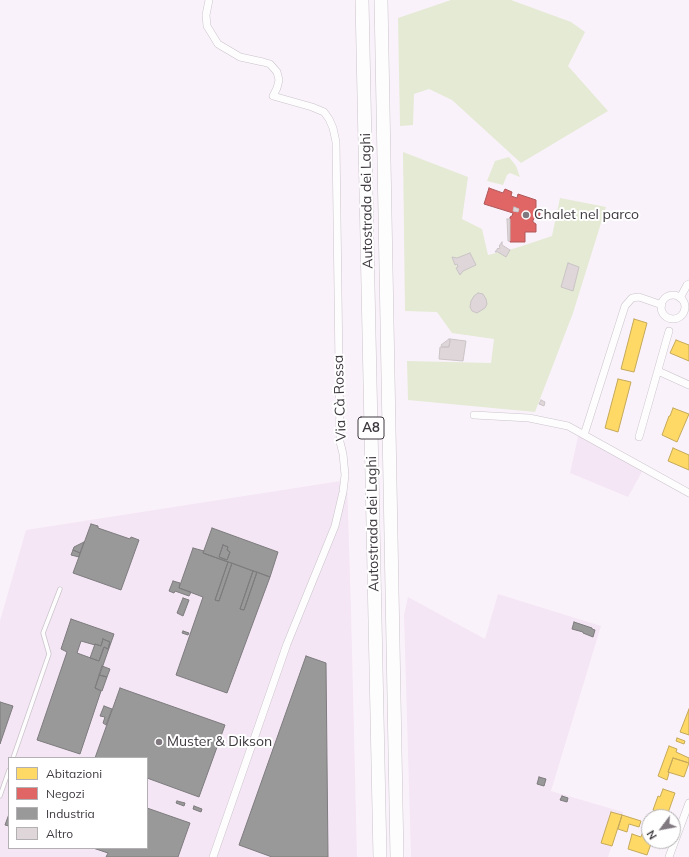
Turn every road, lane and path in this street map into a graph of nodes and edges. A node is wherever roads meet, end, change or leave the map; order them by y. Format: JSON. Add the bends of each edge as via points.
{"nodes":[{"id":1,"x":208,"y":0,"type":"edge"},
{"id":2,"x":362,"y":0,"type":"edge"},
{"id":3,"x":381,"y":0,"type":"edge"},
{"id":4,"x":689,"y":284,"type":"edge"},
{"id":5,"x":680,"y":298,"type":"junction"},
{"id":6,"x":662,"y":305,"type":"junction"},
{"id":7,"x":669,"y":331,"type":"dead end"},
{"id":8,"x":658,"y":371,"type":"junction"},
{"id":9,"x":689,"y":385,"type":"edge"},
{"id":10,"x":474,"y":415,"type":"dead end"},
{"id":11,"x":584,"y":435,"type":"junction"},
{"id":12,"x":639,"y":437,"type":"dead end"},
{"id":13,"x":689,"y":492,"type":"edge"},
{"id":14,"x":60,"y":589,"type":"dead end"},
{"id":15,"x":13,"y":757,"type":"edge"},
{"id":16,"x":8,"y":773,"type":"edge"},
{"id":17,"x":0,"y":796,"type":"edge"},
{"id":18,"x":689,"y":803,"type":"edge"},
{"id":19,"x":213,"y":857,"type":"edge"},
{"id":20,"x":380,"y":857,"type":"edge"},
{"id":21,"x":397,"y":857,"type":"edge"},
{"id":22,"x":669,"y":857,"type":"edge"}],
"edges":[{"from":1,"to":19,"type":"street","name":"Via Cà Rossa","via":[[207,26],[218,44],[240,57],[270,64],[277,72],[279,80],[273,96],[312,106],[324,112],[333,128],[336,142],[340,442],[346,475],[334,526],[287,644]]},
{"from":2,"to":20,"type":"highway","name":"Autostrada dei Laghi","number":"A8"},
{"from":3,"to":21,"type":"highway","name":"Autostrada dei Laghi","number":"A8"},
{"from":4,"to":5,"type":"street"},
{"from":5,"to":6,"type":"street","via":[[669,296]]},
{"from":5,"to":6,"type":"street","via":[[685,308],[679,318],[665,316]]},
{"from":6,"to":11,"type":"street","via":[[639,297],[632,298],[625,306]]},
{"from":7,"to":8,"type":"street"},
{"from":8,"to":9,"type":"street"},
{"from":8,"to":12,"type":"street"},
{"from":10,"to":11,"type":"street","via":[[529,418],[568,426]]},
{"from":11,"to":13,"type":"street"},
{"from":14,"to":15,"type":"lane","via":[[43,633],[49,654]]},
{"from":16,"to":17,"type":"lane"},
{"from":18,"to":22,"type":"street"}]}
